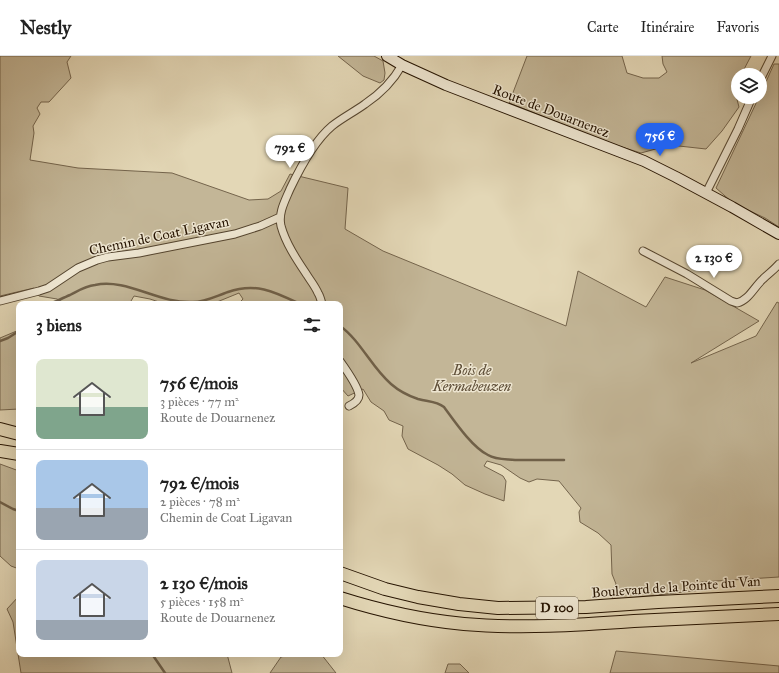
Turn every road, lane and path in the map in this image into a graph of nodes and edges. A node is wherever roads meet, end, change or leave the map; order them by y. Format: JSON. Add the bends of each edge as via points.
{"nodes":[{"id":1,"x":387,"y":56,"type":"edge"},
{"id":2,"x":772,"y":56,"type":"edge"},
{"id":3,"x":402,"y":65,"type":"junction"},
{"id":4,"x":766,"y":68,"type":"edge"},
{"id":5,"x":749,"y":104,"type":"edge"},
{"id":6,"x":706,"y":193,"type":"junction"},
{"id":7,"x":280,"y":217,"type":"junction"},
{"id":8,"x":779,"y":234,"type":"edge"},
{"id":9,"x":643,"y":250,"type":"dead end"},
{"id":10,"x":779,"y":264,"type":"edge"},
{"id":11,"x":0,"y":301,"type":"edge"},
{"id":12,"x":321,"y":301,"type":"edge"},
{"id":13,"x":343,"y":366,"type":"edge"},
{"id":14,"x":348,"y":406,"type":"dead end"},
{"id":15,"x":0,"y":429,"type":"edge"},
{"id":16,"x":16,"y":433,"type":"edge"},
{"id":17,"x":0,"y":451,"type":"edge"},
{"id":18,"x":16,"y":454,"type":"edge"},
{"id":19,"x":343,"y":574,"type":"edge"},
{"id":20,"x":779,"y":596,"type":"edge"},
{"id":21,"x":343,"y":599,"type":"edge"},
{"id":22,"x":779,"y":614,"type":"edge"}],
"edges":[{"from":1,"to":3,"type":"main road","name":"Route de Douarnenez"},
{"from":2,"to":4,"type":"street"},
{"from":3,"to":6,"type":"main road","name":"Route de Douarnenez","via":[[446,85],[644,161]]},
{"from":3,"to":7,"type":"street","via":[[379,93],[337,122],[319,139],[303,163]]},
{"from":5,"to":6,"type":"street"},
{"from":6,"to":8,"type":"main road","name":"Route de Douarnenez"},
{"from":7,"to":11,"type":"street","name":"Chemin de Coat Ligavan","via":[[235,234],[97,260],[78,268],[48,288]]},
{"from":7,"to":12,"type":"street","via":[[289,246]]},
{"from":9,"to":10,"type":"street","via":[[737,303],[744,300]]},
{"from":13,"to":14,"type":"street","via":[[359,395],[357,400]]},
{"from":15,"to":16,"type":"highway"},
{"from":17,"to":18,"type":"highway"},
{"from":19,"to":20,"type":"highway","name":"Boulevard de la Pointe du Van","number":"D 100","via":[[418,597],[498,608],[586,607]]},
{"from":21,"to":22,"type":"highway","number":"D 100","via":[[429,620],[504,626]]}]}
